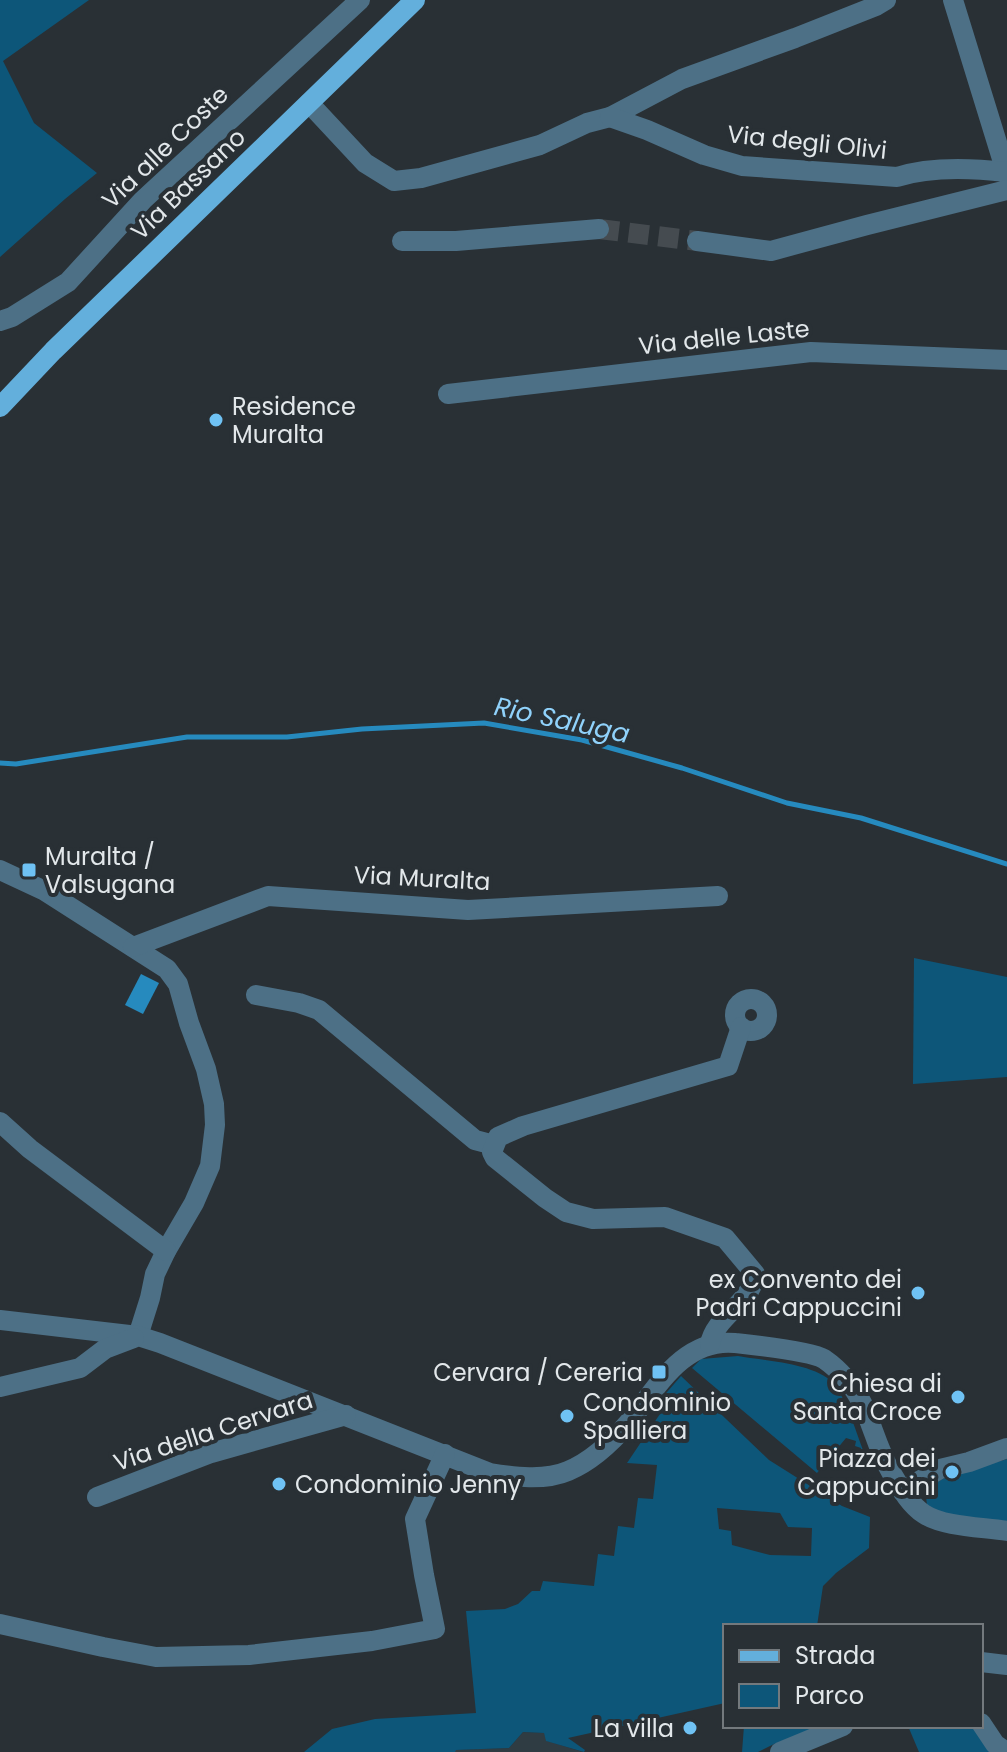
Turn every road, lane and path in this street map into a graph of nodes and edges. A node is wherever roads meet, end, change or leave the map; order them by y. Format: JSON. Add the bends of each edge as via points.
{"nodes":[{"id":1,"x":360,"y":0,"type":"edge"},
{"id":2,"x":415,"y":0,"type":"edge"},
{"id":3,"x":886,"y":0,"type":"edge"},
{"id":4,"x":953,"y":0,"type":"edge"},
{"id":5,"x":309,"y":103,"type":"junction"},
{"id":6,"x":610,"y":117,"type":"junction"},
{"id":7,"x":1007,"y":173,"type":"edge"},
{"id":8,"x":1007,"y":190,"type":"edge"},
{"id":9,"x":599,"y":229,"type":"tunnel mouth"},
{"id":10,"x":402,"y":241,"type":"dead end"},
{"id":11,"x":697,"y":241,"type":"tunnel mouth"},
{"id":12,"x":0,"y":321,"type":"edge"},
{"id":13,"x":1007,"y":360,"type":"edge"},
{"id":14,"x":448,"y":394,"type":"dead end"},
{"id":15,"x":0,"y":407,"type":"edge"},
{"id":16,"x":0,"y":870,"type":"edge"},
{"id":17,"x":718,"y":896,"type":"dead end"},
{"id":18,"x":133,"y":947,"type":"junction"},
{"id":19,"x":256,"y":995,"type":"dead end"},
{"id":20,"x":741,"y":1027,"type":"dead end"},
{"id":21,"x":0,"y":1122,"type":"edge"},
{"id":22,"x":494,"y":1145,"type":"junction"},
{"id":23,"x":166,"y":1251,"type":"junction"},
{"id":24,"x":0,"y":1320,"type":"edge"},
{"id":25,"x":138,"y":1336,"type":"junction"},
{"id":26,"x":710,"y":1344,"type":"junction"},
{"id":27,"x":0,"y":1387,"type":"edge"},
{"id":28,"x":346,"y":1415,"type":"junction"},
{"id":29,"x":1007,"y":1448,"type":"edge"},
{"id":30,"x":445,"y":1454,"type":"junction"},
{"id":31,"x":902,"y":1491,"type":"junction"},
{"id":32,"x":97,"y":1497,"type":"dead end"},
{"id":33,"x":1007,"y":1531,"type":"edge"},
{"id":34,"x":0,"y":1624,"type":"edge"},
{"id":35,"x":983,"y":1662,"type":"edge"},
{"id":36,"x":1007,"y":1665,"type":"edge"},
{"id":37,"x":983,"y":1726,"type":"edge"},
{"id":38,"x":838,"y":1728,"type":"edge"},
{"id":39,"x":780,"y":1752,"type":"edge"},
{"id":40,"x":1006,"y":1752,"type":"edge"}],
"edges":[{"from":1,"to":12,"type":"street","name":"Via alle Coste","via":[[143,200],[68,282]]},
{"from":2,"to":5,"type":"main road","name":"Via Bassano"},
{"from":3,"to":6,"type":"street","via":[[682,79]]},
{"from":4,"to":7,"type":"street"},
{"from":5,"to":6,"type":"street","via":[[365,163],[394,181],[540,145]]},
{"from":5,"to":15,"type":"main road","name":"Via Bassano"},
{"from":6,"to":7,"type":"street","name":"Via degli Olivi","via":[[742,166],[897,177],[975,168]]},
{"from":8,"to":11,"type":"street","via":[[771,251]]},
{"from":9,"to":10,"type":"street"},
{"from":13,"to":14,"type":"street","name":"Via delle Laste","via":[[811,352]]},
{"from":16,"to":18,"type":"street","via":[[45,891]]},
{"from":17,"to":18,"type":"street","name":"Via Muralta","via":[[468,910],[268,896]]},
{"from":18,"to":23,"type":"street","via":[[167,969],[178,984],[214,1104],[210,1166]]},
{"from":19,"to":22,"type":"street","via":[[319,1010],[475,1140]]},
{"from":20,"to":22,"type":"street","via":[[728,1066],[523,1126],[498,1137]]},
{"from":21,"to":23,"type":"street"},
{"from":22,"to":26,"type":"street","via":[[495,1158],[566,1212],[593,1219],[665,1217],[725,1238],[755,1279],[712,1333]]},
{"from":23,"to":25,"type":"street"},
{"from":24,"to":25,"type":"street","name":"Via della Cervara"},
{"from":25,"to":27,"type":"street","via":[[105,1349],[80,1368]]},
{"from":25,"to":28,"type":"street","name":"Via della Cervara"},
{"from":26,"to":30,"type":"street","name":"Via della Cervara","via":[[671,1368],[601,1452],[567,1472],[526,1478],[490,1473]]},
{"from":26,"to":31,"type":"street","via":[[731,1342],[821,1358],[844,1375]]},
{"from":28,"to":30,"type":"street","name":"Via della Cervara"},
{"from":28,"to":32,"type":"street","name":"Via della Cervara","via":[[211,1453]]},
{"from":29,"to":31,"type":"street","via":[[940,1469]]},
{"from":30,"to":34,"type":"street","via":[[415,1519],[435,1629],[249,1655],[156,1657]]},
{"from":31,"to":33,"type":"street","via":[[940,1521]]},
{"from":35,"to":36,"type":"street"},
{"from":37,"to":40,"type":"street"},
{"from":38,"to":39,"type":"street"}]}
